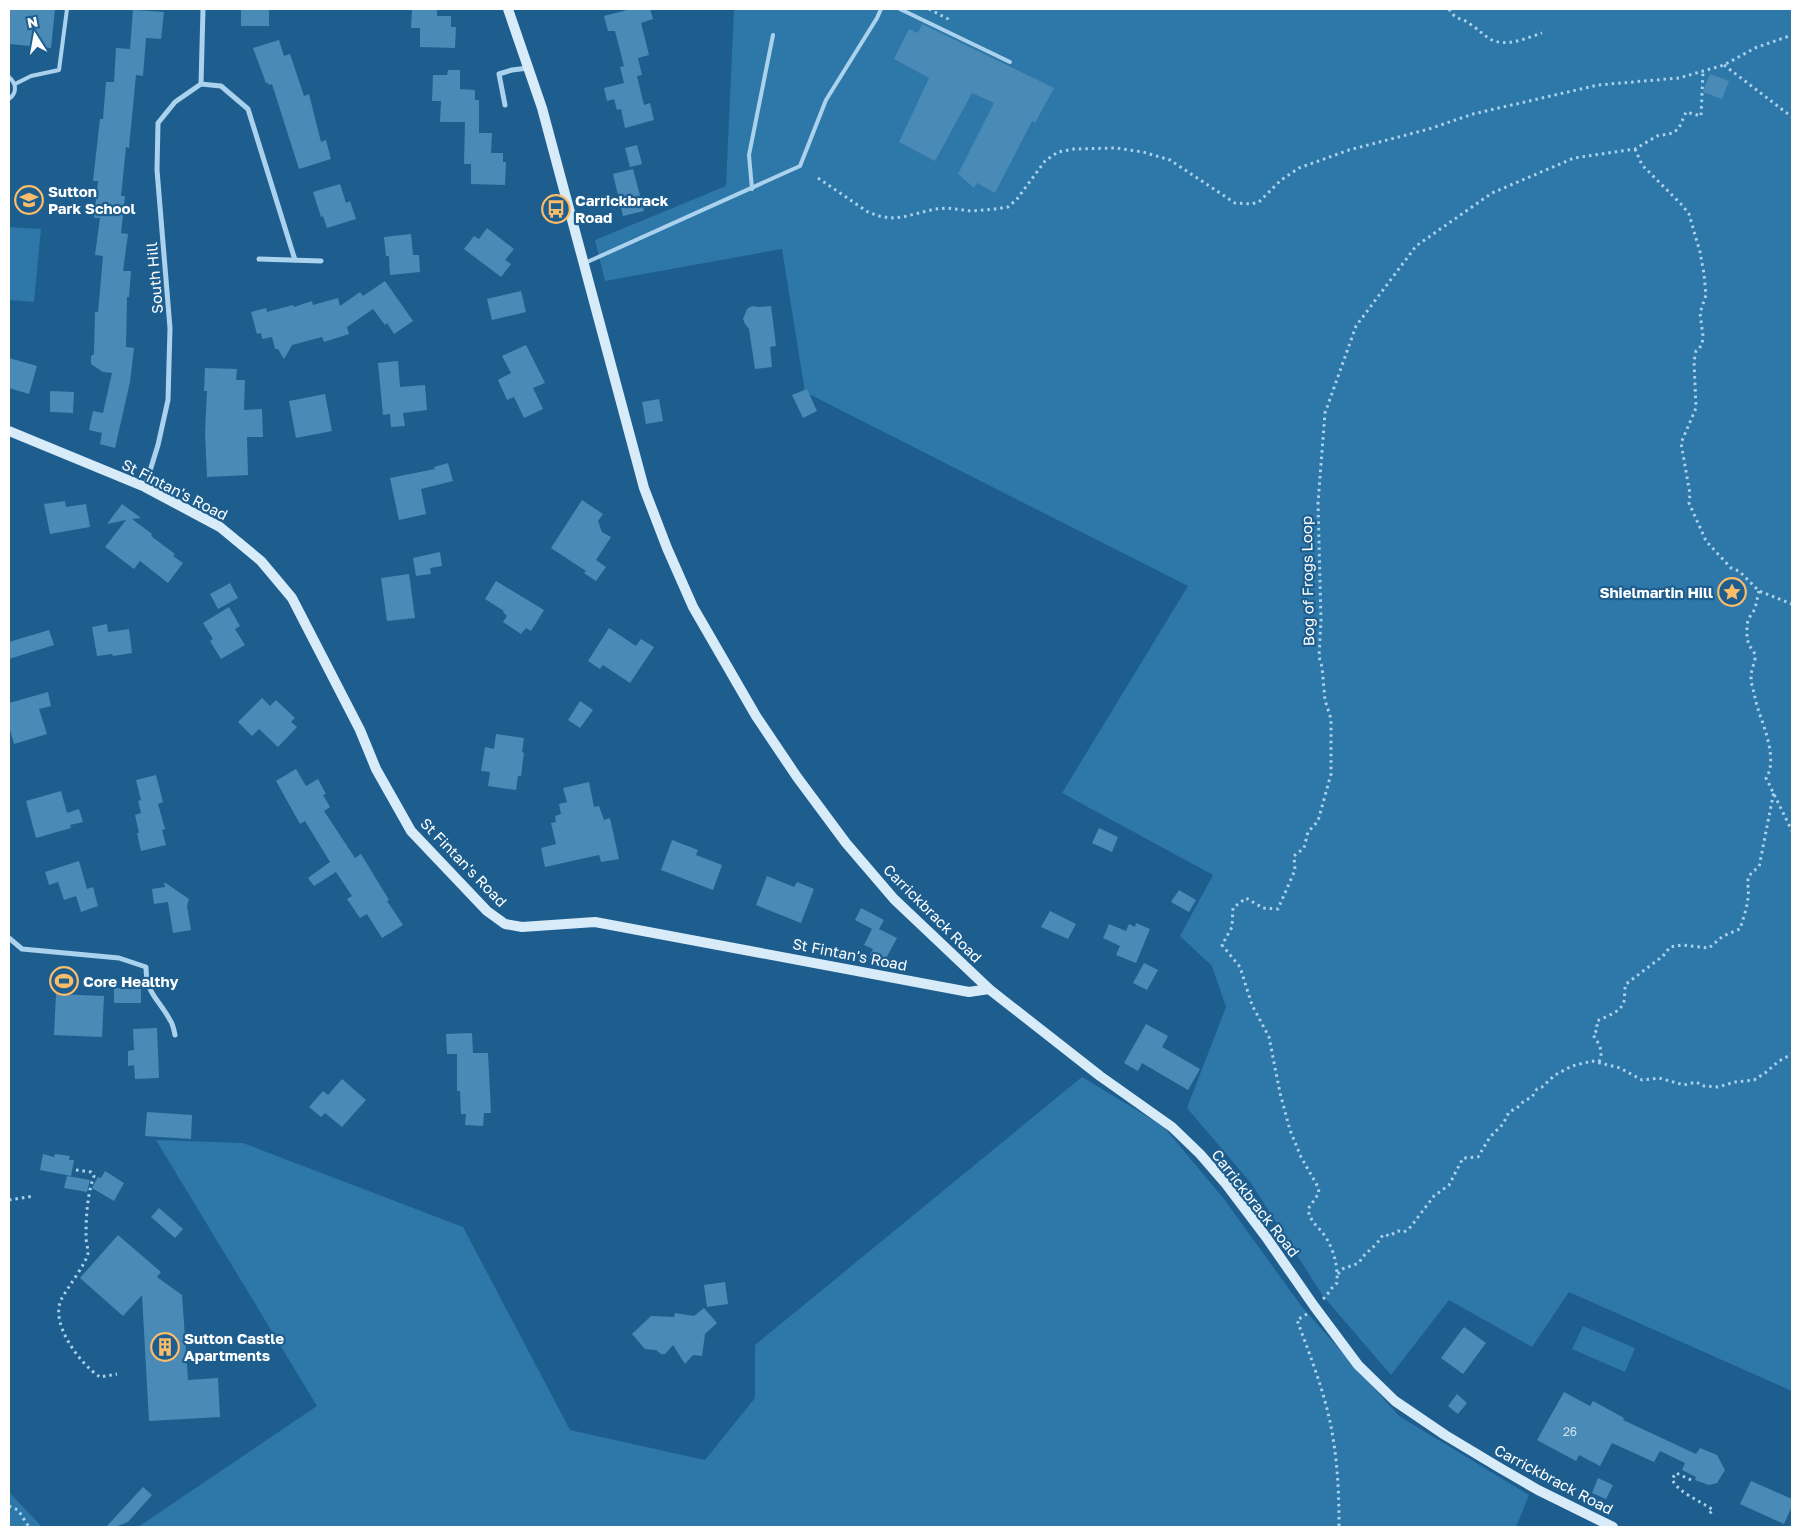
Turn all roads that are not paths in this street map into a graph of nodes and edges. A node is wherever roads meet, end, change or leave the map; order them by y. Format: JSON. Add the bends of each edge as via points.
{"nodes":[{"id":1,"x":67,"y":9,"type":"edge"},
{"id":2,"x":203,"y":9,"type":"edge"},
{"id":3,"x":508,"y":9,"type":"edge"},
{"id":4,"x":881,"y":9,"type":"edge"},
{"id":5,"x":900,"y":9,"type":"edge"},
{"id":6,"x":772,"y":35,"type":"dead end"},
{"id":7,"x":1010,"y":62,"type":"dead end"},
{"id":8,"x":528,"y":68,"type":"junction"},
{"id":9,"x":9,"y":77,"type":"edge"},
{"id":10,"x":15,"y":84,"type":"junction"},
{"id":11,"x":202,"y":84,"type":"junction"},
{"id":12,"x":9,"y":99,"type":"edge"},
{"id":13,"x":505,"y":105,"type":"dead end"},
{"id":14,"x":752,"y":189,"type":"junction"},
{"id":15,"x":259,"y":259,"type":"dead end"},
{"id":16,"x":295,"y":260,"type":"junction"},
{"id":17,"x":321,"y":261,"type":"dead end"},
{"id":18,"x":585,"y":263,"type":"junction"},
{"id":19,"x":9,"y":431,"type":"edge"},
{"id":20,"x":145,"y":487,"type":"junction"},
{"id":21,"x":9,"y":938,"type":"edge"},
{"id":22,"x":989,"y":989,"type":"junction"},
{"id":23,"x":175,"y":1035,"type":"dead end"},
{"id":24,"x":1613,"y":1527,"type":"edge"}],
"edges":[{"from":1,"to":10,"type":"lane","via":[[59,70],[31,76]]},
{"from":2,"to":11,"type":"street"},
{"from":3,"to":8,"type":"main road","name":"Carrickbrack Road"},
{"from":4,"to":14,"type":"lane","via":[[826,100],[800,166]]},
{"from":5,"to":7,"type":"lane"},
{"from":6,"to":14,"type":"lane","via":[[749,155]]},
{"from":8,"to":13,"type":"street","via":[[499,74]]},
{"from":8,"to":18,"type":"main road","name":"Carrickbrack Road"},
{"from":9,"to":10,"type":"lane"},
{"from":10,"to":12,"type":"lane","via":[[14,94]]},
{"from":11,"to":16,"type":"street","via":[[221,86],[248,109]]},
{"from":11,"to":20,"type":"street","name":"South Hill","via":[[175,102],[158,123],[156,170],[170,328],[168,391],[158,445]]},
{"from":14,"to":18,"type":"lane"},
{"from":15,"to":16,"type":"street"},
{"from":16,"to":17,"type":"street"},
{"from":18,"to":22,"type":"main road","name":"Carrickbrack Road","via":[[644,488],[693,607],[756,716],[846,843],[894,899]]},
{"from":19,"to":20,"type":"main road","name":"St Fintan's Road"},
{"from":20,"to":22,"type":"main road","name":"St Fintan's Road","via":[[220,527],[261,560],[292,598],[360,730],[376,769],[412,831],[487,911],[505,924],[522,927],[595,922],[969,992]]},
{"from":21,"to":23,"type":"street","via":[[22,949],[119,958],[146,967],[146,981],[171,1021]]},
{"from":22,"to":24,"type":"main road","name":"Carrickbrack Road","via":[[1100,1076],[1172,1127],[1200,1154],[1266,1236],[1358,1365],[1395,1401],[1538,1490]]}]}
